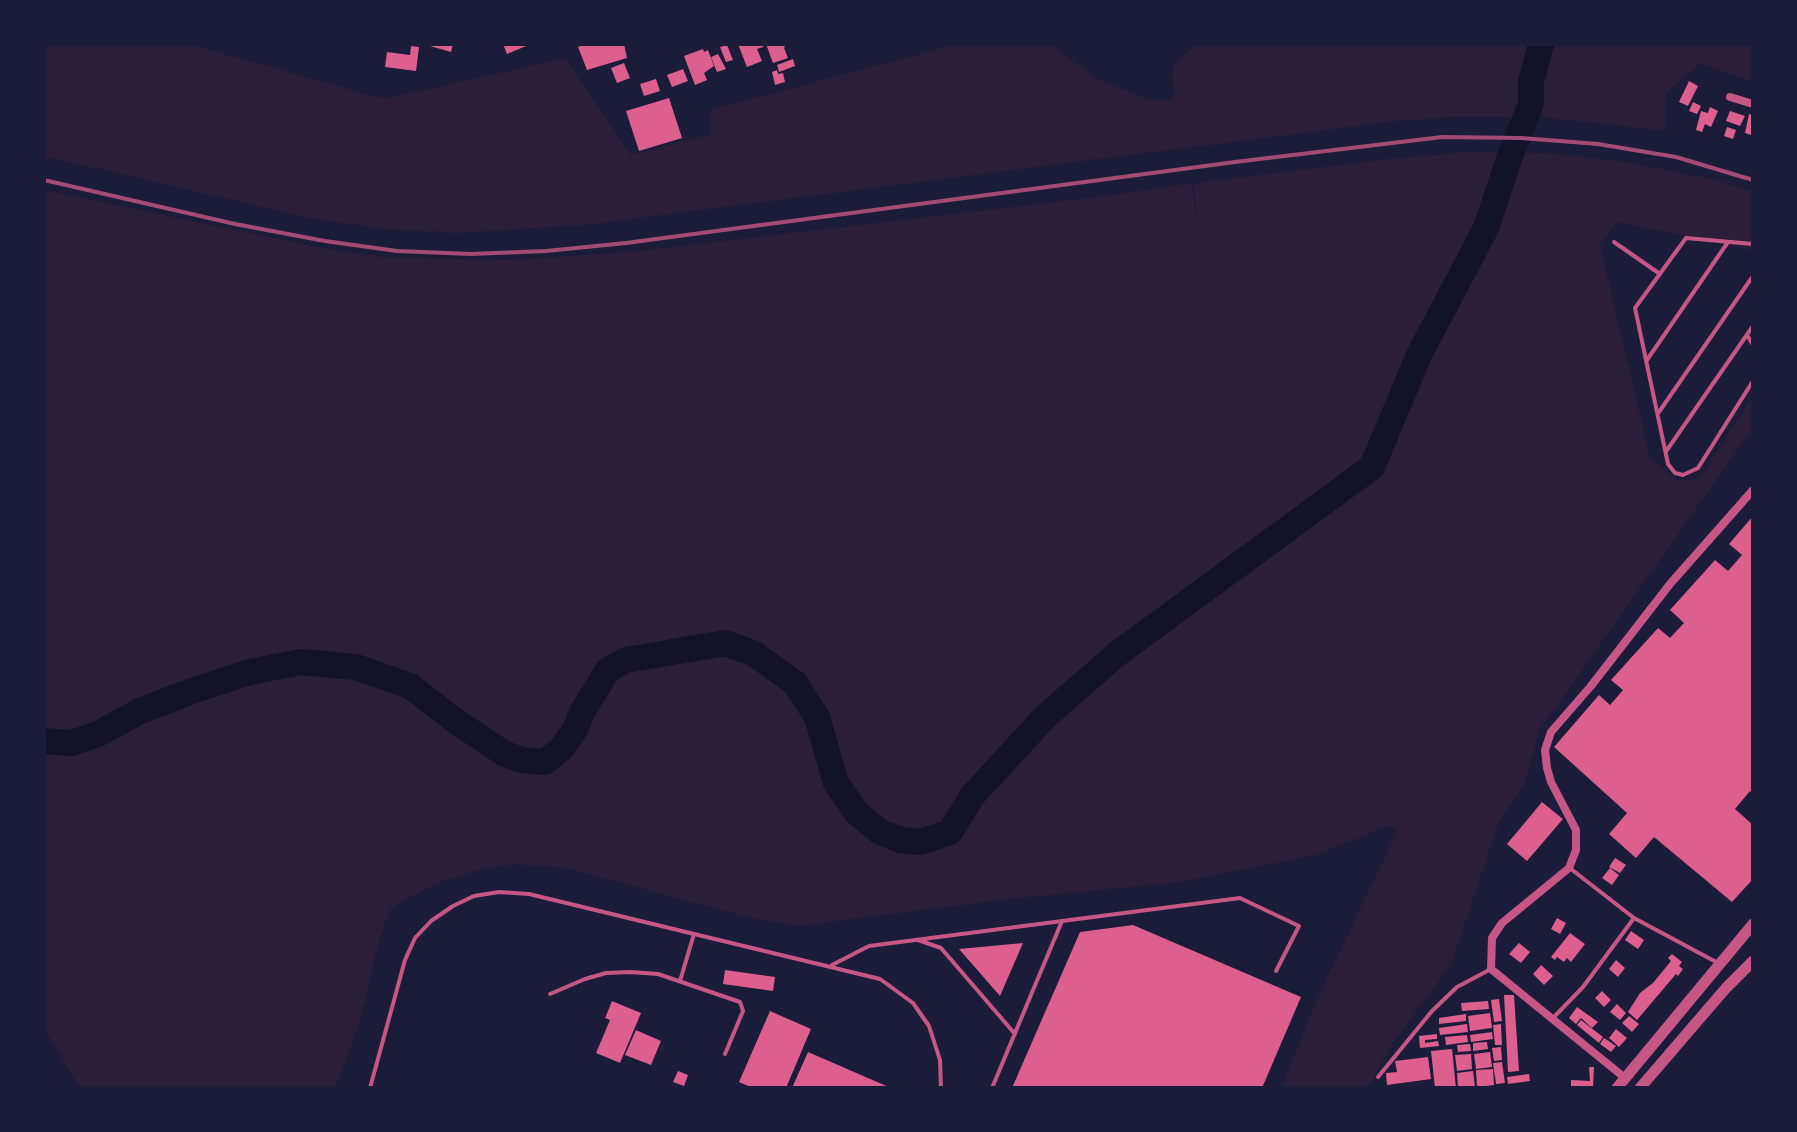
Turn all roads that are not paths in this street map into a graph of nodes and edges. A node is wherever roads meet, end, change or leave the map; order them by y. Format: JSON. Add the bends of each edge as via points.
{"nodes":[{"id":1,"x":1730,"y":97,"type":"dead end"},
{"id":2,"x":1753,"y":104,"type":"edge"},
{"id":3,"x":1614,"y":242,"type":"dead end"},
{"id":4,"x":1728,"y":242,"type":"junction"},
{"id":5,"x":1753,"y":244,"type":"edge"},
{"id":6,"x":1660,"y":274,"type":"junction"},
{"id":7,"x":1753,"y":276,"type":"edge"},
{"id":8,"x":1753,"y":326,"type":"edge"},
{"id":9,"x":1747,"y":335,"type":"junction"},
{"id":10,"x":1753,"y":345,"type":"edge"},
{"id":11,"x":1647,"y":360,"type":"junction"},
{"id":12,"x":1753,"y":381,"type":"edge"},
{"id":13,"x":1659,"y":412,"type":"junction"},
{"id":14,"x":1667,"y":450,"type":"junction"},
{"id":15,"x":1753,"y":490,"type":"edge"},
{"id":16,"x":1569,"y":868,"type":"junction"},
{"id":17,"x":1634,"y":918,"type":"junction"},
{"id":18,"x":1062,"y":921,"type":"junction"},
{"id":19,"x":1753,"y":924,"type":"edge"},
{"id":20,"x":694,"y":934,"type":"junction"},
{"id":21,"x":916,"y":940,"type":"junction"},
{"id":22,"x":1753,"y":961,"type":"edge"},
{"id":23,"x":1720,"y":964,"type":"junction"},
{"id":24,"x":830,"y":966,"type":"junction"},
{"id":25,"x":1491,"y":969,"type":"junction"},
{"id":26,"x":1276,"y":971,"type":"dead end"},
{"id":27,"x":680,"y":981,"type":"junction"},
{"id":28,"x":550,"y":994,"type":"dead end"},
{"id":29,"x":1553,"y":1018,"type":"junction"},
{"id":30,"x":1015,"y":1034,"type":"junction"},
{"id":31,"x":725,"y":1054,"type":"dead end"},
{"id":32,"x":1378,"y":1077,"type":"dead end"},
{"id":33,"x":1621,"y":1083,"type":"edge"},
{"id":34,"x":370,"y":1088,"type":"edge"},
{"id":35,"x":941,"y":1088,"type":"edge"},
{"id":36,"x":992,"y":1088,"type":"edge"},
{"id":37,"x":1640,"y":1088,"type":"edge"}],
"edges":[{"from":1,"to":2,"type":"street"},
{"from":3,"to":6,"type":"lane"},
{"from":4,"to":5,"type":"lane"},
{"from":4,"to":6,"type":"lane","via":[[1686,238]]},
{"from":4,"to":11,"type":"lane"},
{"from":6,"to":11,"type":"lane","via":[[1635,308]]},
{"from":7,"to":13,"type":"lane"},
{"from":8,"to":9,"type":"lane"},
{"from":9,"to":10,"type":"lane"},
{"from":9,"to":14,"type":"lane"},
{"from":11,"to":13,"type":"lane"},
{"from":12,"to":14,"type":"lane","via":[[1692,473],[1675,473]]},
{"from":13,"to":14,"type":"lane"},
{"from":15,"to":16,"type":"street","via":[[1551,732],[1547,768],[1576,830]]},
{"from":16,"to":17,"type":"lane"},
{"from":16,"to":25,"type":"street","via":[[1502,923],[1492,938]]},
{"from":17,"to":23,"type":"lane"},
{"from":17,"to":29,"type":"lane"},
{"from":18,"to":21,"type":"lane"},
{"from":18,"to":26,"type":"lane","via":[[1240,898],[1299,926]]},
{"from":18,"to":30,"type":"lane"},
{"from":19,"to":23,"type":"street"},
{"from":20,"to":24,"type":"lane"},
{"from":20,"to":27,"type":"lane"},
{"from":20,"to":34,"type":"lane","via":[[529,894],[474,896],[431,921],[415,938],[400,974]]},
{"from":21,"to":24,"type":"lane","via":[[869,946]]},
{"from":21,"to":30,"type":"lane","via":[[941,948]]},
{"from":22,"to":37,"type":"street"},
{"from":23,"to":33,"type":"street"},
{"from":24,"to":35,"type":"lane","via":[[880,979],[913,1003],[937,1047]]},
{"from":25,"to":29,"type":"street"},
{"from":25,"to":32,"type":"lane","via":[[1457,987]]},
{"from":27,"to":28,"type":"lane","via":[[658,974],[606,973]]},
{"from":27,"to":31,"type":"lane","via":[[743,1005]]},
{"from":29,"to":33,"type":"street"},
{"from":30,"to":36,"type":"lane"}]}
